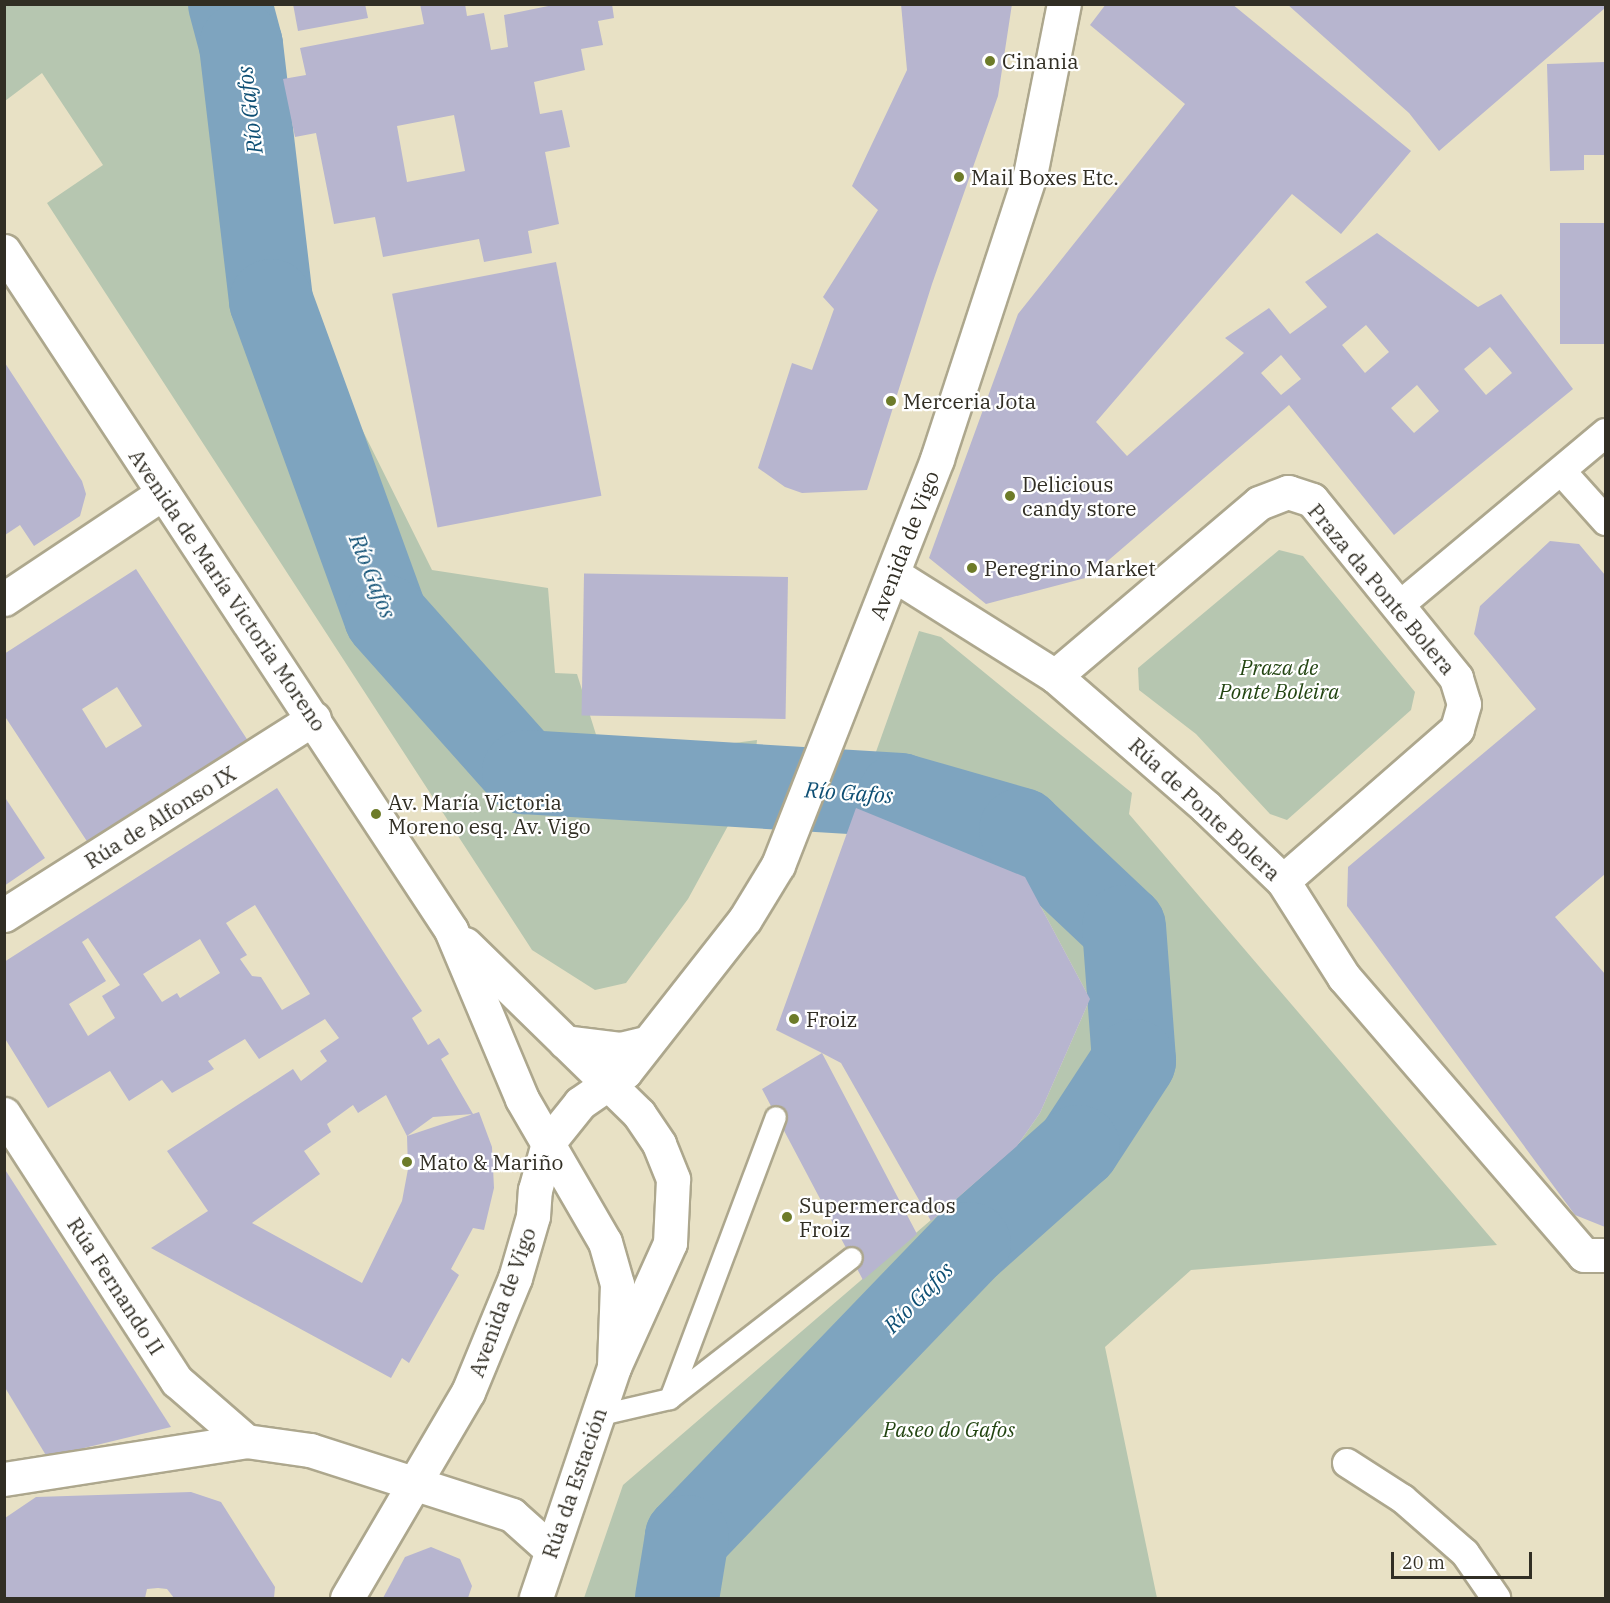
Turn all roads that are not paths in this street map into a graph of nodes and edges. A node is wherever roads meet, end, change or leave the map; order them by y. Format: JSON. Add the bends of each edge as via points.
{"nodes":[{"id":1,"x":1064,"y":4,"type":"edge"},
{"id":2,"x":4,"y":251,"type":"edge"},
{"id":3,"x":1605,"y":433,"type":"edge"},
{"id":4,"x":1562,"y":472,"type":"junction"},
{"id":5,"x":163,"y":493,"type":"junction"},
{"id":6,"x":1605,"y":521,"type":"edge"},
{"id":7,"x":893,"y":574,"type":"junction"},
{"id":8,"x":4,"y":599,"type":"edge"},
{"id":9,"x":1400,"y":605,"type":"junction"},
{"id":10,"x":1055,"y":676,"type":"junction"},
{"id":11,"x":314,"y":718,"type":"junction"},
{"id":12,"x":1283,"y":881,"type":"junction"},
{"id":13,"x":4,"y":915,"type":"edge"},
{"id":14,"x":451,"y":930,"type":"junction"},
{"id":15,"x":565,"y":1042,"type":"junction"},
{"id":16,"x":647,"y":1043,"type":"junction"},
{"id":17,"x":610,"y":1084,"type":"junction"},
{"id":18,"x":4,"y":1114,"type":"edge"},
{"id":19,"x":776,"y":1117,"type":"dead end"},
{"id":20,"x":548,"y":1143,"type":"junction"},
{"id":21,"x":1605,"y":1255,"type":"edge"},
{"id":22,"x":852,"y":1258,"type":"dead end"},
{"id":23,"x":614,"y":1367,"type":"junction"},
{"id":24,"x":670,"y":1399,"type":"junction"},
{"id":25,"x":597,"y":1416,"type":"junction"},
{"id":26,"x":246,"y":1441,"type":"junction"},
{"id":27,"x":1347,"y":1463,"type":"dead end"},
{"id":28,"x":4,"y":1479,"type":"edge"},
{"id":29,"x":415,"y":1484,"type":"junction"},
{"id":30,"x":512,"y":1515,"type":"junction"},
{"id":31,"x":561,"y":1515,"type":"junction"},
{"id":32,"x":550,"y":1549,"type":"junction"},
{"id":33,"x":347,"y":1599,"type":"edge"},
{"id":34,"x":536,"y":1599,"type":"edge"},
{"id":35,"x":1496,"y":1599,"type":"edge"}],
"edges":[{"from":1,"to":7,"type":"main road","name":"Avenida de Vigo","via":[[1030,175],[936,459]]},
{"from":2,"to":5,"type":"main road","name":"Avenida de María Victoria Moreno"},
{"from":3,"to":4,"type":"street"},
{"from":4,"to":6,"type":"street"},
{"from":4,"to":9,"type":"street"},
{"from":5,"to":8,"type":"main road"},
{"from":5,"to":11,"type":"main road","name":"Avenida de María Victoria Moreno"},
{"from":7,"to":10,"type":"main road","name":"Rúa de Ponte Bolera"},
{"from":7,"to":16,"type":"main road","name":"Avenida de Vigo","via":[[799,815],[764,892]]},
{"from":9,"to":10,"type":"main road","name":"Praza da Ponte Bolera","via":[[1312,500],[1288,492],[1259,503]]},
{"from":9,"to":12,"type":"main road","name":"Praza da Ponte Bolera","via":[[1456,678],[1464,704],[1457,729]]},
{"from":10,"to":12,"type":"main road","name":"Rúa de Ponte Bolera","via":[[1206,807]]},
{"from":11,"to":13,"type":"main road","name":"Rúa de Alfonso IX"},
{"from":11,"to":14,"type":"main road","name":"Avenida de María Victoria Moreno"},
{"from":12,"to":21,"type":"main road","name":"Rúa de Ponte Bolera","via":[[1344,977],[1584,1255]]},
{"from":14,"to":15,"type":"main road"},
{"from":14,"to":20,"type":"main road","via":[[522,1099]]},
{"from":15,"to":16,"type":"main road","via":[[620,1049]]},
{"from":15,"to":17,"type":"main road"},
{"from":16,"to":17,"type":"main road","name":"Avenida de Vigo"},
{"from":17,"to":20,"type":"main road","name":"Avenida de Vigo","via":[[580,1103]]},
{"from":17,"to":23,"type":"main road","via":[[639,1114],[659,1144],[673,1179],[674,1212],[670,1243]]},
{"from":18,"to":26,"type":"main road","name":"Rúa Fernando II","via":[[177,1381]]},
{"from":19,"to":24,"type":"lane"},
{"from":20,"to":23,"type":"main road","via":[[605,1242],[617,1284]]},
{"from":20,"to":29,"type":"main road","name":"Avenida de Vigo","via":[[515,1278],[468,1392]]},
{"from":22,"to":24,"type":"lane"},
{"from":23,"to":25,"type":"main road","name":"Rúa da Estación"},
{"from":24,"to":25,"type":"lane"},
{"from":25,"to":31,"type":"main road","name":"Rúa da Estación"},
{"from":26,"to":28,"type":"main road"},
{"from":26,"to":29,"type":"main road","via":[[310,1450]]},
{"from":27,"to":35,"type":"street","via":[[1403,1499],[1465,1553]]},
{"from":29,"to":30,"type":"main road"},
{"from":29,"to":33,"type":"main road","name":"Avenida de Vigo"},
{"from":30,"to":31,"type":"main road"},
{"from":30,"to":32,"type":"main road"},
{"from":31,"to":32,"type":"main road","name":"Rúa da Estación"},
{"from":32,"to":34,"type":"main road","name":"Rúa da Estación"}]}
